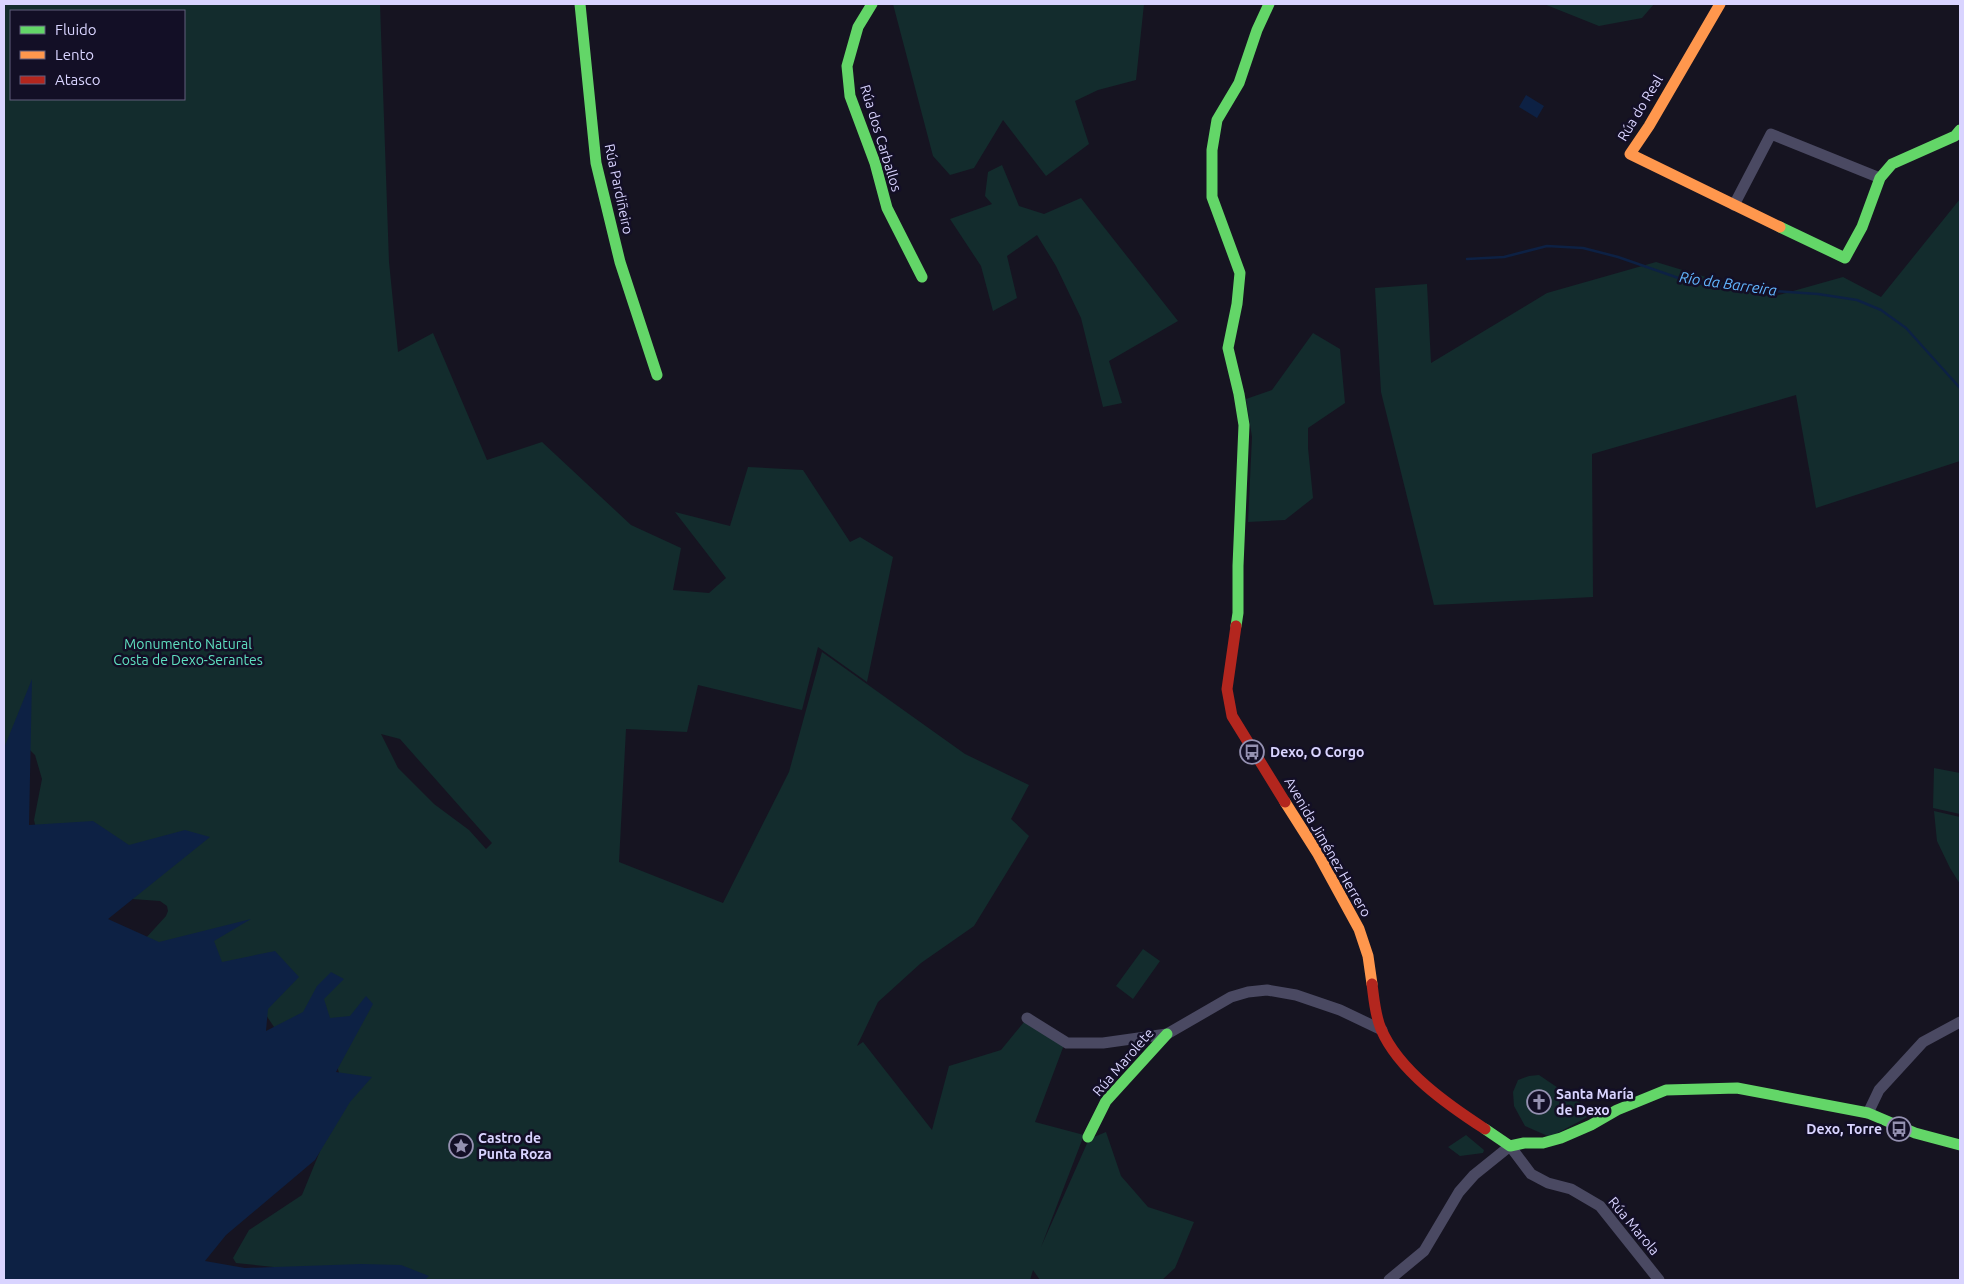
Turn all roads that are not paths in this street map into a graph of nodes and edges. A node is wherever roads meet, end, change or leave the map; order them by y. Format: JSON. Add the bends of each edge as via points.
{"nodes":[{"id":1,"x":580,"y":4,"type":"edge"},
{"id":2,"x":872,"y":4,"type":"edge"},
{"id":3,"x":1269,"y":4,"type":"edge"},
{"id":4,"x":1720,"y":4,"type":"edge"},
{"id":5,"x":1960,"y":130,"type":"edge"},
{"id":6,"x":1880,"y":178,"type":"junction"},
{"id":7,"x":1734,"y":205,"type":"junction"},
{"id":8,"x":922,"y":277,"type":"dead end"},
{"id":9,"x":658,"y":375,"type":"dead end"},
{"id":10,"x":1027,"y":1018,"type":"dead end"},
{"id":11,"x":1960,"y":1022,"type":"edge"},
{"id":12,"x":1382,"y":1030,"type":"junction"},
{"id":13,"x":1167,"y":1034,"type":"junction"},
{"id":14,"x":1868,"y":1113,"type":"junction"},
{"id":15,"x":1088,"y":1136,"type":"dead end"},
{"id":16,"x":1960,"y":1145,"type":"edge"},
{"id":17,"x":1510,"y":1146,"type":"junction"},
{"id":18,"x":1389,"y":1280,"type":"edge"},
{"id":19,"x":1659,"y":1280,"type":"edge"}],
"edges":[{"from":1,"to":9,"type":"street","name":"Rúa Pardiñeiro","via":[[596,163],[620,262]]},
{"from":2,"to":8,"type":"street","name":"Rúa dos Carballos","via":[[858,27],[847,66],[850,96],[875,163],[887,208]]},
{"from":3,"to":12,"type":"street","name":"Avenida Jiménez Herrero","via":[[1239,82],[1217,120],[1212,150],[1212,197],[1240,273],[1228,348],[1244,425],[1238,612],[1228,689],[1232,716],[1344,900],[1366,944]]},
{"from":4,"to":7,"type":"street","name":"Rúa do Real","via":[[1630,154]]},
{"from":5,"to":6,"type":"street","via":[[1955,136],[1892,164]]},
{"from":6,"to":7,"type":"street","via":[[1771,134]]},
{"from":6,"to":7,"type":"street","name":"Rúa do Real","via":[[1862,227],[1845,258]]},
{"from":10,"to":13,"type":"street","via":[[1067,1043],[1103,1043]]},
{"from":11,"to":14,"type":"street","via":[[1923,1042],[1879,1090]]},
{"from":12,"to":13,"type":"street","via":[[1340,1010],[1296,995],[1267,990],[1231,997]]},
{"from":12,"to":17,"type":"street","name":"Avenida Jiménez Herrero","via":[[1402,1061],[1419,1078]]},
{"from":13,"to":15,"type":"street","name":"Rúa Marolete","via":[[1106,1100]]},
{"from":14,"to":16,"type":"street","via":[[1914,1133]]},
{"from":14,"to":17,"type":"street","via":[[1738,1088],[1666,1090],[1561,1138]]},
{"from":17,"to":18,"type":"street","via":[[1459,1192],[1424,1251]]},
{"from":17,"to":19,"type":"street","name":"Rúa Marola","via":[[1531,1174],[1571,1189],[1600,1206]]}]}
